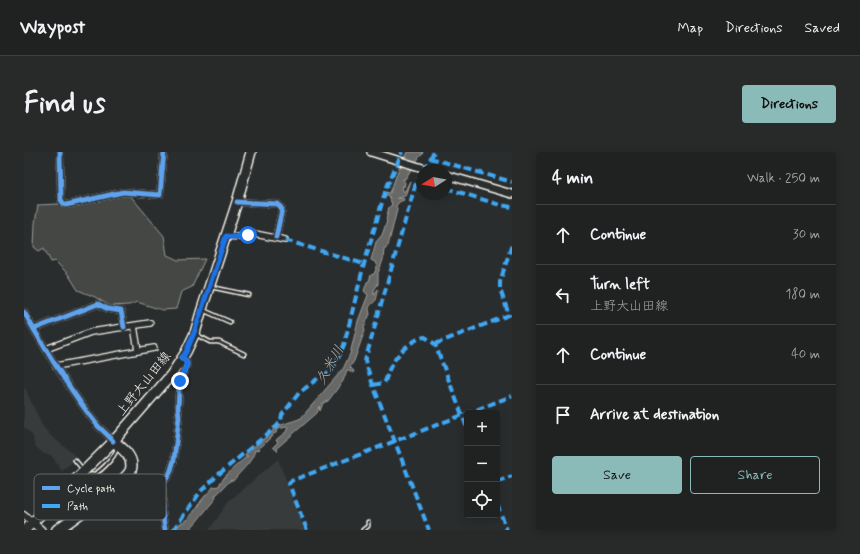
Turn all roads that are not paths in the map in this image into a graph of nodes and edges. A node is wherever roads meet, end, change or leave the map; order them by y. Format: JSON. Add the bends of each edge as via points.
{"nodes":[{"id":1,"x":60,"y":152,"type":"edge"},
{"id":2,"x":164,"y":152,"type":"edge"},
{"id":3,"x":251,"y":152,"type":"edge"},
{"id":4,"x":371,"y":152,"type":"edge"},
{"id":5,"x":416,"y":166,"type":"edge"},
{"id":6,"x":452,"y":177,"type":"edge"},
{"id":7,"x":512,"y":194,"type":"edge"},
{"id":8,"x":237,"y":202,"type":"junction"},
{"id":9,"x":226,"y":236,"type":"junction"},
{"id":10,"x":276,"y":237,"type":"junction"},
{"id":11,"x":285,"y":240,"type":"dead end"},
{"id":12,"x":210,"y":287,"type":"junction"},
{"id":13,"x":249,"y":295,"type":"dead end"},
{"id":14,"x":202,"y":310,"type":"junction"},
{"id":15,"x":24,"y":312,"type":"edge"},
{"id":16,"x":230,"y":322,"type":"dead end"},
{"id":17,"x":150,"y":323,"type":"dead end"},
{"id":18,"x":134,"y":326,"type":"junction"},
{"id":19,"x":124,"y":327,"type":"junction"},
{"id":20,"x":34,"y":329,"type":"junction"},
{"id":21,"x":194,"y":333,"type":"junction"},
{"id":22,"x":154,"y":348,"type":"dead end"},
{"id":23,"x":46,"y":349,"type":"junction"},
{"id":24,"x":138,"y":350,"type":"junction"},
{"id":25,"x":244,"y":354,"type":"dead end"},
{"id":26,"x":182,"y":358,"type":"junction"},
{"id":27,"x":56,"y":366,"type":"junction"},
{"id":28,"x":114,"y":444,"type":"junction"},
{"id":29,"x":75,"y":460,"type":"dead end"},
{"id":30,"x":80,"y":466,"type":"dead end"},
{"id":31,"x":83,"y":474,"type":"edge"},
{"id":32,"x":95,"y":474,"type":"edge"},
{"id":33,"x":123,"y":474,"type":"edge"},
{"id":34,"x":129,"y":474,"type":"edge"},
{"id":35,"x":166,"y":479,"type":"edge"},
{"id":36,"x":24,"y":515,"type":"edge"},
{"id":37,"x":35,"y":520,"type":"edge"},
{"id":38,"x":63,"y":520,"type":"edge"},
{"id":39,"x":70,"y":520,"type":"edge"},
{"id":40,"x":163,"y":520,"type":"edge"},
{"id":41,"x":368,"y":522,"type":"dead end"},
{"id":42,"x":28,"y":527,"type":"edge"},
{"id":43,"x":41,"y":530,"type":"edge"},
{"id":44,"x":49,"y":530,"type":"edge"},
{"id":45,"x":57,"y":530,"type":"edge"},
{"id":46,"x":165,"y":530,"type":"edge"},
{"id":47,"x":363,"y":530,"type":"edge"}],
"edges":[{"from":1,"to":2,"type":"street","via":[[61,200],[66,205],[123,192],[160,195]]},
{"from":3,"to":8,"type":"main road","name":"上野大山田線"},
{"from":4,"to":5,"type":"street"},
{"from":6,"to":7,"type":"street"},
{"from":8,"to":9,"type":"main road","name":"上野大山田線"},
{"from":8,"to":10,"type":"street","via":[[278,204],[282,209]]},
{"from":9,"to":10,"type":"street","via":[[255,234]]},
{"from":9,"to":12,"type":"main road","name":"上野大山田線"},
{"from":10,"to":11,"type":"street"},
{"from":12,"to":13,"type":"lane"},
{"from":12,"to":14,"type":"main road","name":"上野大山田線"},
{"from":14,"to":16,"type":"lane"},
{"from":14,"to":21,"type":"main road","name":"上野大山田線"},
{"from":15,"to":20,"type":"street"},
{"from":17,"to":18,"type":"street"},
{"from":18,"to":19,"type":"street"},
{"from":18,"to":24,"type":"street"},
{"from":19,"to":20,"type":"street","via":[[121,311],[98,304]]},
{"from":19,"to":23,"type":"street","via":[[91,332]]},
{"from":20,"to":23,"type":"street"},
{"from":21,"to":25,"type":"lane","via":[[210,342],[219,342]]},
{"from":21,"to":26,"type":"main road","name":"上野大山田線"},
{"from":22,"to":24,"type":"street"},
{"from":23,"to":27,"type":"street"},
{"from":24,"to":27,"type":"street"},
{"from":26,"to":28,"type":"main road","name":"上野大山田線"},
{"from":26,"to":35,"type":"street","via":[[187,364],[179,389],[177,444],[170,473]]},
{"from":27,"to":28,"type":"street"},
{"from":28,"to":31,"type":"main road","name":"上野大山田線"},
{"from":28,"to":32,"type":"lane","via":[[116,453]]},
{"from":28,"to":33,"type":"highway","via":[[125,460]]},
{"from":28,"to":34,"type":"highway","via":[[122,448],[129,457],[132,468]]},
{"from":29,"to":30,"type":"lane"},
{"from":36,"to":42,"type":"street"},
{"from":37,"to":42,"type":"main road","name":"上野大山田線"},
{"from":38,"to":44,"type":"highway"},
{"from":39,"to":45,"type":"highway"},
{"from":40,"to":46,"type":"street"},
{"from":41,"to":47,"type":"lane","via":[[368,526]]},
{"from":42,"to":43,"type":"street"}]}
